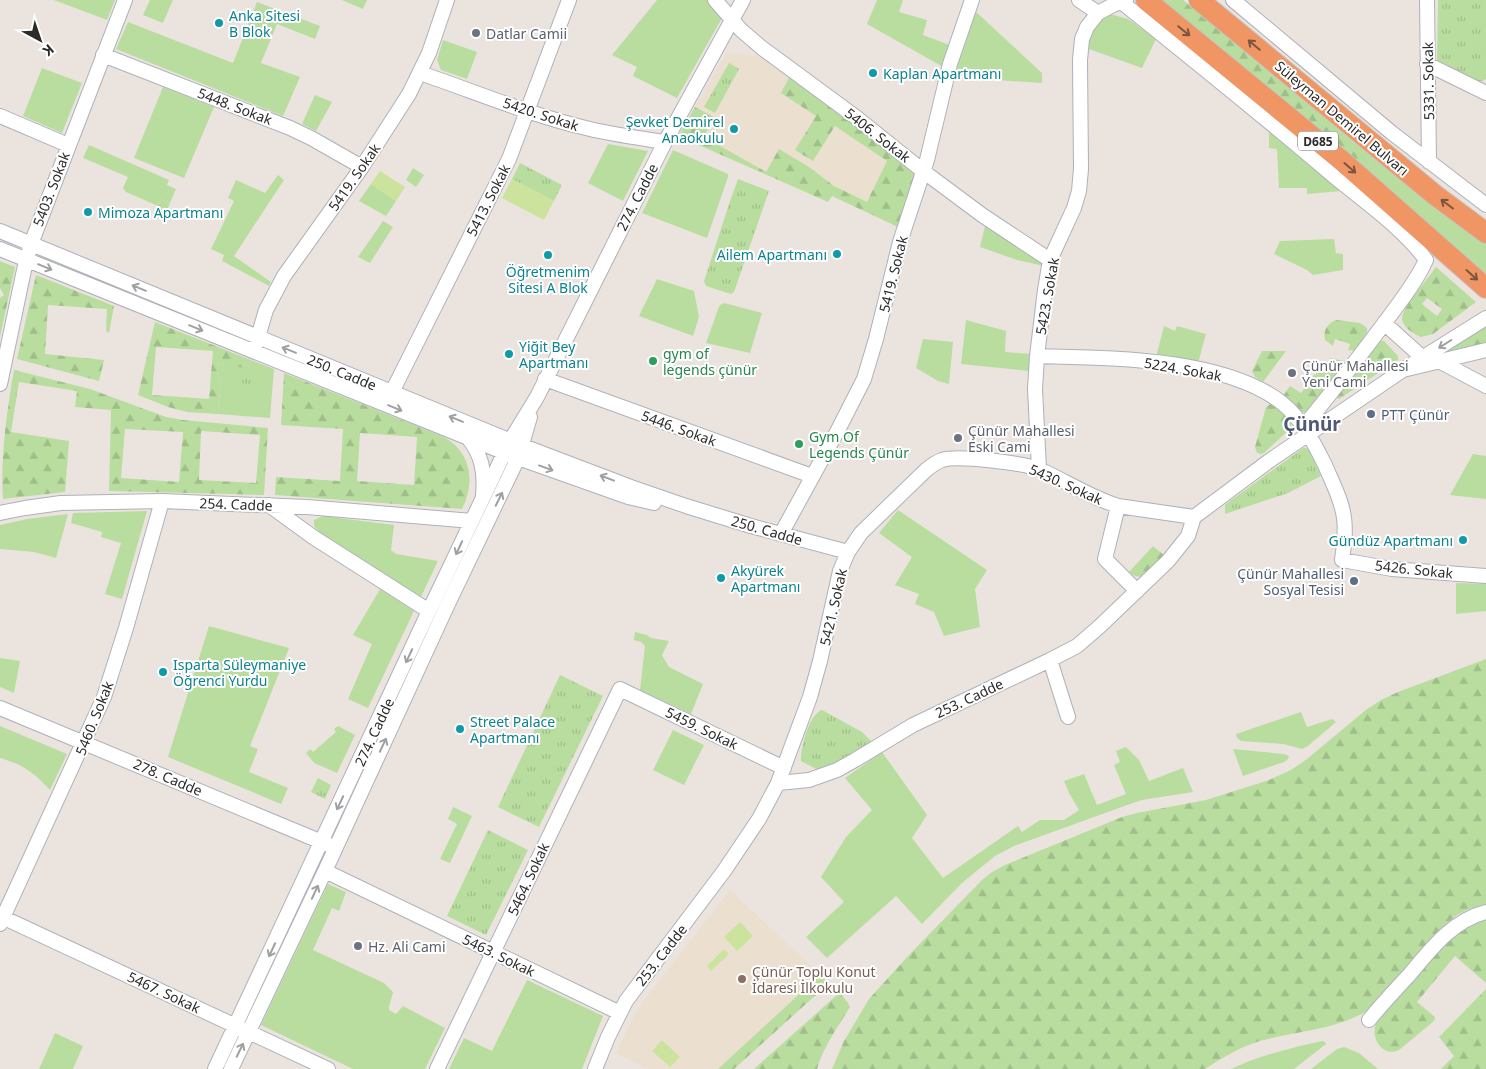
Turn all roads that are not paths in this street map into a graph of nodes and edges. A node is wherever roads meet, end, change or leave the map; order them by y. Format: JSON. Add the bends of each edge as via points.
{"nodes":[{"id":1,"x":125,"y":0,"type":"edge"},
{"id":2,"x":447,"y":0,"type":"edge"},
{"id":3,"x":569,"y":0,"type":"edge"},
{"id":4,"x":715,"y":0,"type":"edge"},
{"id":5,"x":743,"y":0,"type":"edge"},
{"id":6,"x":972,"y":0,"type":"edge"},
{"id":7,"x":1079,"y":0,"type":"edge"},
{"id":8,"x":1146,"y":0,"type":"edge"},
{"id":9,"x":1200,"y":0,"type":"edge"},
{"id":10,"x":1233,"y":0,"type":"edge"},
{"id":11,"x":1427,"y":0,"type":"edge"},
{"id":12,"x":1122,"y":1,"type":"edge"},
{"id":13,"x":1098,"y":12,"type":"junction"},
{"id":14,"x":731,"y":20,"type":"junction"},
{"id":15,"x":103,"y":55,"type":"junction"},
{"id":16,"x":1427,"y":64,"type":"junction"},
{"id":17,"x":420,"y":73,"type":"junction"},
{"id":18,"x":1486,"y":93,"type":"edge"},
{"id":19,"x":527,"y":110,"type":"junction"},
{"id":20,"x":0,"y":116,"type":"edge"},
{"id":21,"x":665,"y":142,"type":"junction"},
{"id":22,"x":68,"y":145,"type":"junction"},
{"id":23,"x":1429,"y":162,"type":"junction"},
{"id":24,"x":362,"y":167,"type":"junction"},
{"id":25,"x":923,"y":171,"type":"junction"},
{"id":26,"x":1486,"y":206,"type":"edge"},
{"id":27,"x":0,"y":231,"type":"edge"},
{"id":28,"x":1486,"y":233,"type":"edge"},
{"id":29,"x":31,"y":244,"type":"junction"},
{"id":30,"x":0,"y":248,"type":"edge"},
{"id":31,"x":27,"y":260,"type":"junction"},
{"id":32,"x":1050,"y":260,"type":"junction"},
{"id":33,"x":1486,"y":288,"type":"edge"},
{"id":34,"x":1486,"y":318,"type":"edge"},
{"id":35,"x":1384,"y":323,"type":"junction"},
{"id":36,"x":258,"y":337,"type":"junction"},
{"id":37,"x":1486,"y":350,"type":"edge"},
{"id":38,"x":254,"y":351,"type":"junction"},
{"id":39,"x":1036,"y":356,"type":"junction"},
{"id":40,"x":1423,"y":358,"type":"junction"},
{"id":41,"x":1439,"y":361,"type":"junction"},
{"id":42,"x":1403,"y":370,"type":"junction"},
{"id":43,"x":546,"y":379,"type":"junction"},
{"id":44,"x":0,"y":384,"type":"edge"},
{"id":45,"x":1486,"y":386,"type":"edge"},
{"id":46,"x":392,"y":392,"type":"junction"},
{"id":47,"x":1306,"y":431,"type":"junction"},
{"id":48,"x":468,"y":437,"type":"junction"},
{"id":49,"x":514,"y":449,"type":"junction"},
{"id":50,"x":937,"y":462,"type":"joint"},
{"id":51,"x":1039,"y":469,"type":"junction"},
{"id":52,"x":812,"y":476,"type":"junction"},
{"id":53,"x":483,"y":499,"type":"junction"},
{"id":54,"x":162,"y":502,"type":"junction"},
{"id":55,"x":269,"y":505,"type":"junction"},
{"id":56,"x":1118,"y":506,"type":"junction"},
{"id":57,"x":0,"y":513,"type":"edge"},
{"id":58,"x":1194,"y":517,"type":"junction"},
{"id":59,"x":472,"y":520,"type":"junction"},
{"id":60,"x":781,"y":534,"type":"junction"},
{"id":61,"x":848,"y":552,"type":"junction"},
{"id":62,"x":1342,"y":560,"type":"joint"},
{"id":63,"x":1486,"y":576,"type":"edge"},
{"id":64,"x":1137,"y":591,"type":"junction"},
{"id":65,"x":429,"y":611,"type":"junction"},
{"id":66,"x":1050,"y":660,"type":"junction"},
{"id":67,"x":620,"y":689,"type":"joint"},
{"id":68,"x":0,"y":708,"type":"edge"},
{"id":69,"x":1068,"y":717,"type":"dead end"},
{"id":70,"x":84,"y":743,"type":"junction"},
{"id":71,"x":784,"y":768,"type":"junction"},
{"id":72,"x":778,"y":783,"type":"junction"},
{"id":73,"x":322,"y":842,"type":"junction"},
{"id":74,"x":335,"y":848,"type":"junction"},
{"id":75,"x":325,"y":871,"type":"junction"},
{"id":76,"x":1486,"y":912,"type":"edge"},
{"id":77,"x":1,"y":919,"type":"edge"},
{"id":78,"x":493,"y":952,"type":"junction"},
{"id":79,"x":620,"y":1013,"type":"junction"},
{"id":80,"x":1369,"y":1020,"type":"dead end"},
{"id":81,"x":236,"y":1025,"type":"junction"},
{"id":82,"x":249,"y":1031,"type":"junction"},
{"id":83,"x":215,"y":1069,"type":"edge"},
{"id":84,"x":231,"y":1069,"type":"edge"},
{"id":85,"x":328,"y":1069,"type":"edge"},
{"id":86,"x":437,"y":1069,"type":"edge"},
{"id":87,"x":595,"y":1069,"type":"edge"}],
"edges":[{"from":1,"to":15,"type":"street","name":"5403. Sokak"},
{"from":2,"to":17,"type":"street","name":"5419. Sokak"},
{"from":3,"to":19,"type":"street","name":"5413. Sokak"},
{"from":4,"to":14,"type":"street","name":"5406. Sokak"},
{"from":5,"to":14,"type":"street","name":"274. Cadde"},
{"from":6,"to":25,"type":"street","name":"5419. Sokak","via":[[950,64]]},
{"from":7,"to":13,"type":"street"},
{"from":8,"to":33,"type":"highway","number":"D685","one_way":true,"via":[[1341,160]]},
{"from":28,"to":9,"type":"highway","name":"Süleyman Demirel Bulvarı","number":"D685","one_way":true,"via":[[1435,195]]},
{"from":10,"to":23,"type":"street"},
{"from":11,"to":16,"type":"street","name":"5331. Sokak"},
{"from":12,"to":13,"type":"street"},
{"from":12,"to":35,"type":"street","via":[[1307,153],[1421,253],[1426,260],[1422,268]]},
{"from":13,"to":32,"type":"street","name":"5423. Sokak","via":[[1087,26],[1081,50],[1079,191]]},
{"from":14,"to":21,"type":"street","name":"274. Cadde"},
{"from":14,"to":25,"type":"street","name":"5406. Sokak","via":[[754,42]]},
{"from":15,"to":22,"type":"street","name":"5403. Sokak"},
{"from":15,"to":24,"type":"street","name":"5448. Sokak","via":[[290,128]]},
{"from":16,"to":18,"type":"street"},
{"from":16,"to":23,"type":"street","name":"5331. Sokak"},
{"from":17,"to":19,"type":"street","name":"5420. Sokak"},
{"from":17,"to":24,"type":"street","name":"5419. Sokak"},
{"from":19,"to":21,"type":"street","name":"5420. Sokak","via":[[594,130]]},
{"from":19,"to":46,"type":"street","name":"5413. Sokak","via":[[509,159]]},
{"from":20,"to":22,"type":"street"},
{"from":21,"to":43,"type":"street","name":"274. Cadde"},
{"from":22,"to":29,"type":"street","name":"5403. Sokak"},
{"from":23,"to":26,"type":"street"},
{"from":24,"to":36,"type":"street","name":"5419. Sokak","via":[[284,276],[269,303]]},
{"from":25,"to":32,"type":"street","name":"5406. Sokak"},
{"from":25,"to":52,"type":"street","name":"5419. Sokak","via":[[900,242],[864,379]]},
{"from":27,"to":29,"type":"street","name":"250. Cadde"},
{"from":29,"to":31,"type":"street","name":"5403. Sokak"},
{"from":36,"to":29,"type":"street","name":"250. Cadde","one_way":true},
{"from":30,"to":31,"type":"street","name":"250. Cadde"},
{"from":31,"to":38,"type":"street","name":"250. Cadde","one_way":true},
{"from":31,"to":44,"type":"street","name":"5403. Sokak"},
{"from":32,"to":39,"type":"street","name":"5423. Sokak"},
{"from":34,"to":40,"type":"street","one_way":true},
{"from":35,"to":40,"type":"street"},
{"from":35,"to":47,"type":"street"},
{"from":36,"to":38,"type":"street","name":"5419. Sokak"},
{"from":46,"to":36,"type":"street","name":"250. Cadde","one_way":true},
{"from":37,"to":41,"type":"street"},
{"from":38,"to":48,"type":"street","name":"250. Cadde","one_way":true},
{"from":39,"to":47,"type":"street","name":"5224. Sokak","via":[[1153,363],[1218,374],[1271,396],[1292,412]]},
{"from":39,"to":51,"type":"street","name":"5423. Sokak"},
{"from":40,"to":42,"type":"street"},
{"from":41,"to":42,"type":"street"},
{"from":41,"to":45,"type":"street"},
{"from":42,"to":47,"type":"street"},
{"from":43,"to":49,"type":"street","name":"274. Cadde"},
{"from":43,"to":52,"type":"street","name":"5446. Sokak"},
{"from":49,"to":46,"type":"street","name":"250. Cadde","one_way":true},
{"from":47,"to":58,"type":"street"},
{"from":47,"to":62,"type":"street","name":"5224. Sokak","via":[[1333,484],[1344,517]]},
{"from":48,"to":49,"type":"street","name":"250. Cadde"},
{"from":48,"to":53,"type":"street","via":[[481,459]]},
{"from":49,"to":53,"type":"street","name":"274. Cadde"},
{"from":49,"to":60,"type":"street","name":"250. Cadde","via":[[628,497],[686,506]]},
{"from":74,"to":49,"type":"street","name":"274. Cadde","one_way":true,"via":[[436,630]]},
{"from":50,"to":51,"type":"street","name":"5430. Sokak","via":[[946,459],[977,460]]},
{"from":50,"to":61,"type":"street","name":"5421. Sokak","via":[[862,533]]},
{"from":51,"to":56,"type":"street","name":"5430. Sokak"},
{"from":52,"to":60,"type":"street","name":"5419. Sokak"},
{"from":53,"to":59,"type":"street","name":"274. Cadde"},
{"from":54,"to":55,"type":"street","name":"254. Cadde"},
{"from":54,"to":57,"type":"street","name":"254. Cadde","via":[[60,503]]},
{"from":54,"to":70,"type":"street","name":"5460. Sokak","via":[[104,698]]},
{"from":55,"to":59,"type":"street","name":"254. Cadde"},
{"from":55,"to":65,"type":"street"},
{"from":56,"to":58,"type":"street","name":"5430. Sokak"},
{"from":56,"to":64,"type":"street","via":[[1105,559]]},
{"from":58,"to":64,"type":"street","name":"253. Cadde","via":[[1184,543]]},
{"from":59,"to":65,"type":"street","name":"274. Cadde","one_way":true},
{"from":60,"to":61,"type":"street","name":"250. Cadde"},
{"from":61,"to":71,"type":"street","name":"5421. Sokak","via":[[840,571],[810,697]]},
{"from":62,"to":63,"type":"street","name":"5426. Sokak","via":[[1392,569]]},
{"from":64,"to":66,"type":"street","name":"253. Cadde","via":[[1077,646]]},
{"from":65,"to":73,"type":"street","name":"274. Cadde","one_way":true},
{"from":66,"to":69,"type":"street"},
{"from":66,"to":72,"type":"street","name":"253. Cadde","via":[[919,722],[837,770],[809,780]]},
{"from":67,"to":71,"type":"street","name":"5459. Sokak"},
{"from":67,"to":78,"type":"street","name":"5464. Sokak"},
{"from":68,"to":70,"type":"street","name":"278. Cadde"},
{"from":70,"to":73,"type":"street","name":"278. Cadde"},
{"from":70,"to":77,"type":"street","name":"5460. Sokak"},
{"from":71,"to":72,"type":"street","name":"5421. Sokak"},
{"from":72,"to":79,"type":"street","name":"253. Cadde","via":[[759,819],[724,870]]},
{"from":73,"to":74,"type":"street","name":"278. Cadde"},
{"from":73,"to":81,"type":"street","name":"274. Cadde","one_way":true},
{"from":74,"to":75,"type":"street","name":"274. Cadde"},
{"from":75,"to":78,"type":"street","name":"5463. Sokak"},
{"from":82,"to":75,"type":"street","name":"274. Cadde","one_way":true},
{"from":76,"to":80,"type":"street","via":[[1473,916],[1446,934]]},
{"from":77,"to":81,"type":"street","name":"5467. Sokak"},
{"from":78,"to":79,"type":"street","name":"5463. Sokak"},
{"from":78,"to":86,"type":"street","name":"5464. Sokak"},
{"from":79,"to":87,"type":"street","name":"253. Cadde"},
{"from":81,"to":82,"type":"street","name":"5467. Sokak"},
{"from":81,"to":83,"type":"street","name":"274. Cadde"},
{"from":84,"to":82,"type":"street","name":"274. Cadde","one_way":true},
{"from":82,"to":85,"type":"street","name":"5467. Sokak"}]}
